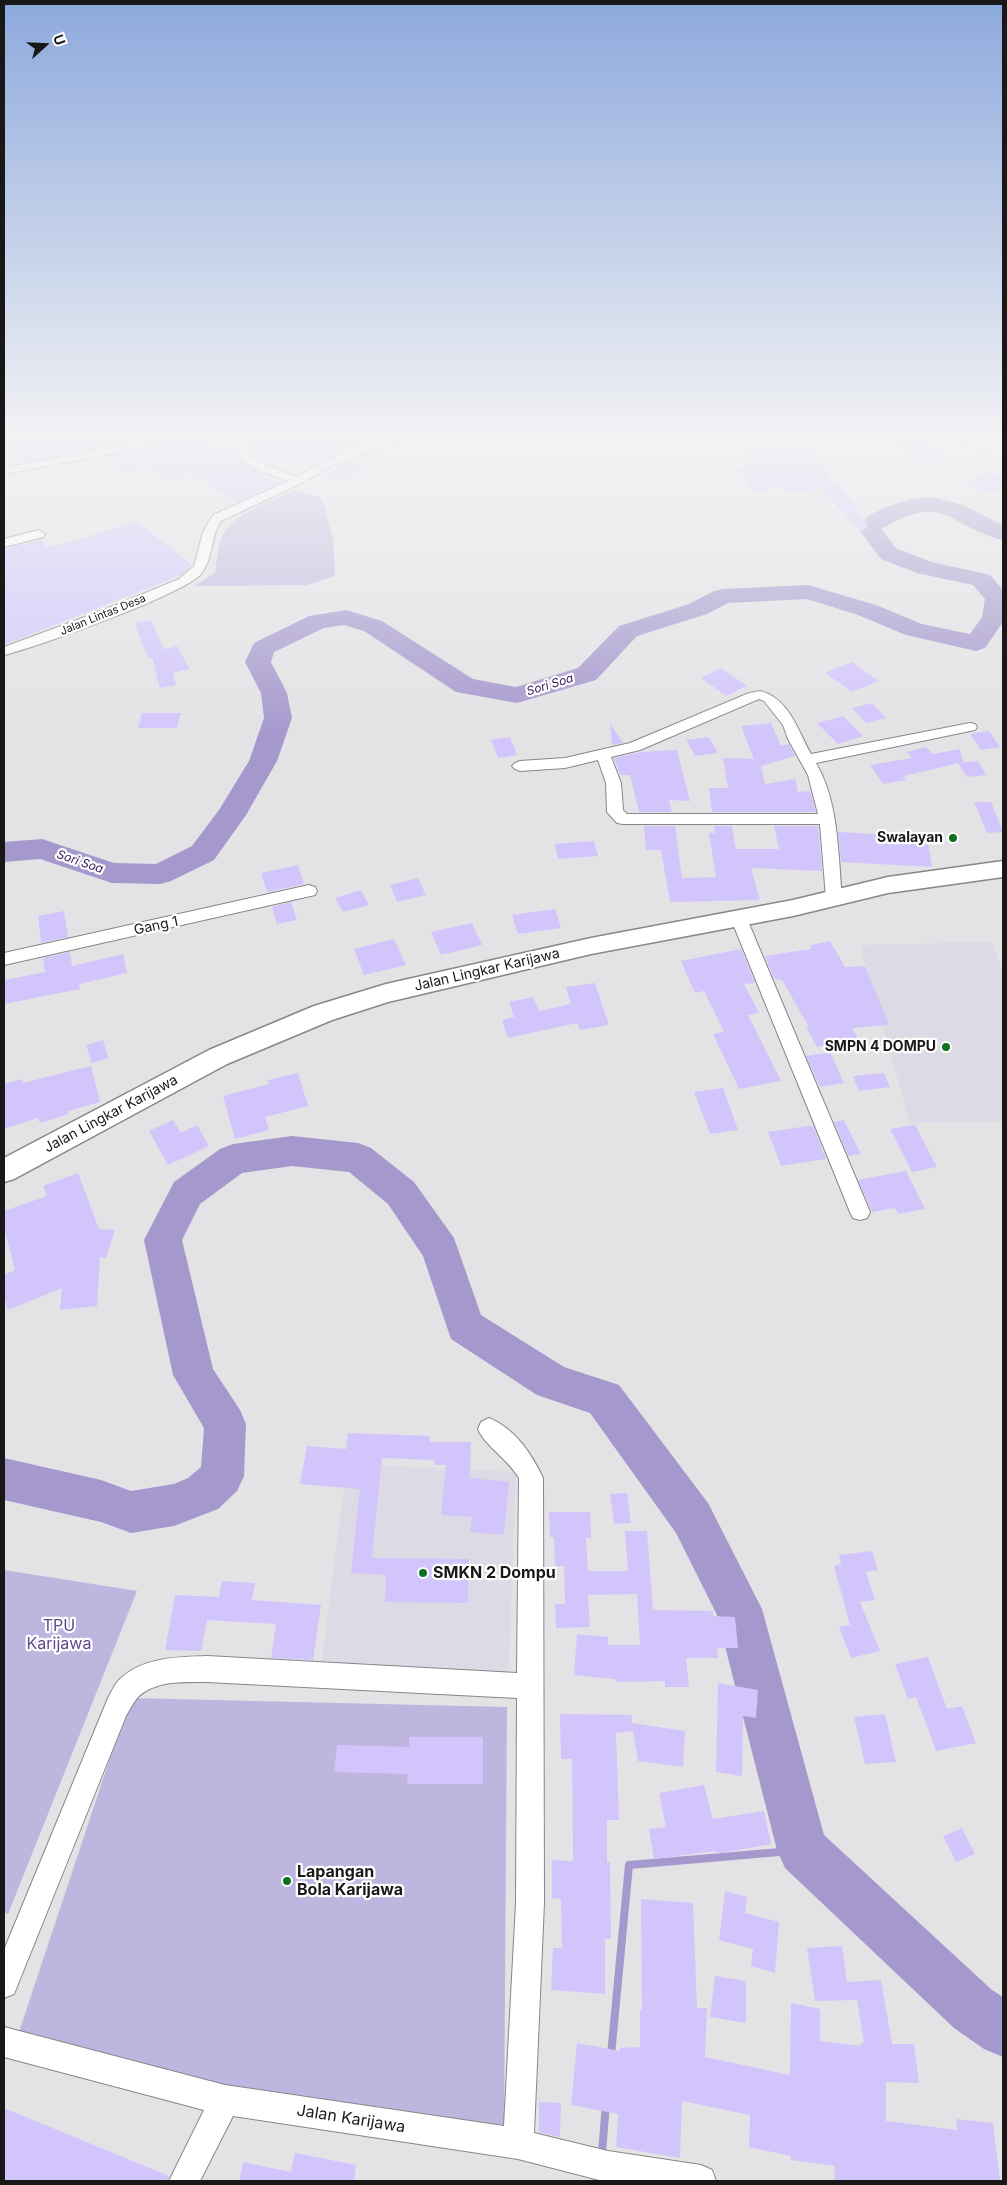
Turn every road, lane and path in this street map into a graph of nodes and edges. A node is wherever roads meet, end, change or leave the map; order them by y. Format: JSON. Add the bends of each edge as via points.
{"nodes":[{"id":1,"x":35,"y":535,"type":"edge"},
{"id":2,"x":207,"y":535,"type":"edge"},
{"id":3,"x":4,"y":543,"type":"edge"},
{"id":4,"x":4,"y":651,"type":"edge"},
{"id":5,"x":970,"y":727,"type":"dead end"},
{"id":6,"x":603,"y":755,"type":"junction"},
{"id":7,"x":807,"y":760,"type":"junction"},
{"id":8,"x":520,"y":766,"type":"dead end"},
{"id":9,"x":827,"y":819,"type":"junction"},
{"id":10,"x":1003,"y":869,"type":"edge"},
{"id":11,"x":309,"y":891,"type":"dead end"},
{"id":12,"x":834,"y":898,"type":"junction"},
{"id":13,"x":739,"y":919,"type":"junction"},
{"id":14,"x":4,"y":959,"type":"edge"},
{"id":15,"x":4,"y":1170,"type":"edge"},
{"id":16,"x":860,"y":1212,"type":"dead end"},
{"id":17,"x":489,"y":1430,"type":"dead end"},
{"id":18,"x":530,"y":1686,"type":"junction"},
{"id":19,"x":4,"y":1984,"type":"edge"},
{"id":20,"x":4,"y":2042,"type":"edge"},
{"id":21,"x":225,"y":2100,"type":"junction"},
{"id":22,"x":518,"y":2144,"type":"junction"},
{"id":23,"x":184,"y":2181,"type":"edge"},
{"id":24,"x":701,"y":2181,"type":"edge"}],
"edges":[{"from":1,"to":3,"type":"street"},
{"from":2,"to":4,"type":"street","name":"Jalan Lintas Desa","via":[[200,568],[184,581],[117,610]]},
{"from":5,"to":7,"type":"street"},
{"from":6,"to":7,"type":"street","via":[[660,739],[760,695],[769,698],[784,715]]},
{"from":6,"to":8,"type":"street","via":[[565,763]]},
{"from":6,"to":9,"type":"street","via":[[614,780],[614,812],[623,819]]},
{"from":7,"to":9,"type":"street","via":[[816,775]]},
{"from":9,"to":12,"type":"street"},
{"from":10,"to":12,"type":"main road","name":"Jalan Lingkar Karijawa","via":[[888,885]]},
{"from":11,"to":14,"type":"street","name":"Gang 1"},
{"from":12,"to":13,"type":"main road","name":"Jalan Lingkar Karijawa"},
{"from":13,"to":15,"type":"main road","name":"Jalan Lingkar Karijawa","via":[[591,946],[386,993],[323,1013],[218,1057]]},
{"from":13,"to":16,"type":"street"},
{"from":17,"to":18,"type":"street","via":[[525,1463],[531,1478]]},
{"from":18,"to":19,"type":"street","via":[[207,1669],[168,1670],[147,1676],[129,1688],[117,1707]]},
{"from":18,"to":22,"type":"street","via":[[530,1903]]},
{"from":20,"to":21,"type":"street","name":"Jalan Karijawa"},
{"from":21,"to":22,"type":"street","name":"Jalan Karijawa"},
{"from":21,"to":23,"type":"street"},
{"from":22,"to":24,"type":"street","name":"Jalan Karijawa","via":[[608,2167]]}]}
